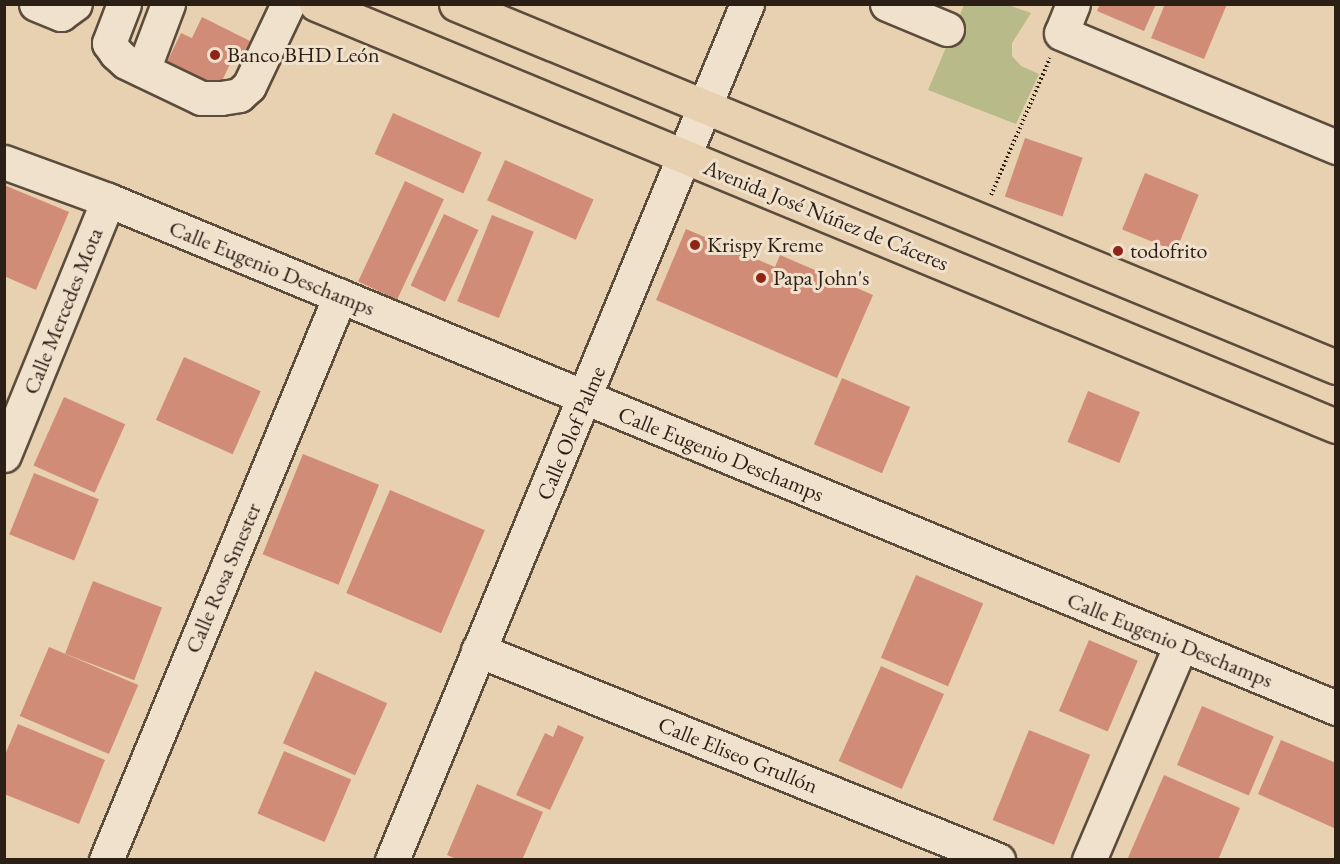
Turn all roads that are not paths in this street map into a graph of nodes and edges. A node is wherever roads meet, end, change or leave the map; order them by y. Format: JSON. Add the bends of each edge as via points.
{"nodes":[{"id":1,"x":36,"y":4,"type":"edge"},
{"id":2,"x":75,"y":4,"type":"edge"},
{"id":3,"x":124,"y":4,"type":"edge"},
{"id":4,"x":168,"y":4,"type":"edge"},
{"id":5,"x":288,"y":4,"type":"edge"},
{"id":6,"x":316,"y":4,"type":"edge"},
{"id":7,"x":456,"y":4,"type":"edge"},
{"id":8,"x":747,"y":4,"type":"edge"},
{"id":9,"x":886,"y":4,"type":"edge"},
{"id":10,"x":1067,"y":19,"type":"edge"},
{"id":11,"x":947,"y":28,"type":"dead end"},
{"id":12,"x":143,"y":70,"type":"junction"},
{"id":13,"x":708,"y":105,"type":"junction"},
{"id":14,"x":1335,"y":147,"type":"edge"},
{"id":15,"x":686,"y":158,"type":"junction"},
{"id":16,"x":4,"y":162,"type":"edge"},
{"id":17,"x":108,"y":201,"type":"junction"},
{"id":18,"x":340,"y":296,"type":"junction"},
{"id":19,"x":1335,"y":367,"type":"edge"},
{"id":20,"x":586,"y":399,"type":"junction"},
{"id":21,"x":1335,"y":426,"type":"edge"},
{"id":22,"x":4,"y":455,"type":"edge"},
{"id":23,"x":1181,"y":644,"type":"junction"},
{"id":24,"x":478,"y":650,"type":"junction"},
{"id":25,"x":1335,"y":708,"type":"edge"},
{"id":26,"x":106,"y":860,"type":"edge"},
{"id":27,"x":392,"y":860,"type":"edge"},
{"id":28,"x":998,"y":860,"type":"edge"},
{"id":29,"x":1089,"y":860,"type":"edge"}],
"edges":[{"from":1,"to":2,"type":"street","via":[[61,14]]},
{"from":3,"to":12,"type":"street","via":[[109,43],[126,62]]},
{"from":4,"to":12,"type":"street"},
{"from":5,"to":12,"type":"street","via":[[256,76],[239,95],[201,98]]},
{"from":6,"to":15,"type":"main road","name":"Avenida José Núñez de Cáceres"},
{"from":7,"to":13,"type":"main road"},
{"from":8,"to":13,"type":"street","name":"Calle Olof Palme"},
{"from":9,"to":11,"type":"street"},
{"from":10,"to":14,"type":"street"},
{"from":13,"to":15,"type":"street","name":"Calle Olof Palme"},
{"from":13,"to":19,"type":"main road"},
{"from":15,"to":20,"type":"street","name":"Calle Olof Palme"},
{"from":15,"to":21,"type":"main road","name":"Avenida José Núñez de Cáceres"},
{"from":16,"to":17,"type":"street","name":"Calle Eugenio Deschamps"},
{"from":17,"to":18,"type":"street","name":"Calle Eugenio Deschamps"},
{"from":17,"to":22,"type":"street","name":"Calle Mercedes Mota"},
{"from":18,"to":20,"type":"street","name":"Calle Eugenio Deschamps"},
{"from":18,"to":26,"type":"street","name":"Calle Rosa Smester"},
{"from":20,"to":23,"type":"street","name":"Calle Eugenio Deschamps"},
{"from":20,"to":24,"type":"street","name":"Calle Olof Palme"},
{"from":23,"to":25,"type":"street","name":"Calle Eugenio Deschamps"},
{"from":23,"to":29,"type":"street"},
{"from":24,"to":27,"type":"street","name":"Calle Olof Palme"},
{"from":24,"to":28,"type":"street","name":"Calle Eliseo Grullón"}]}
